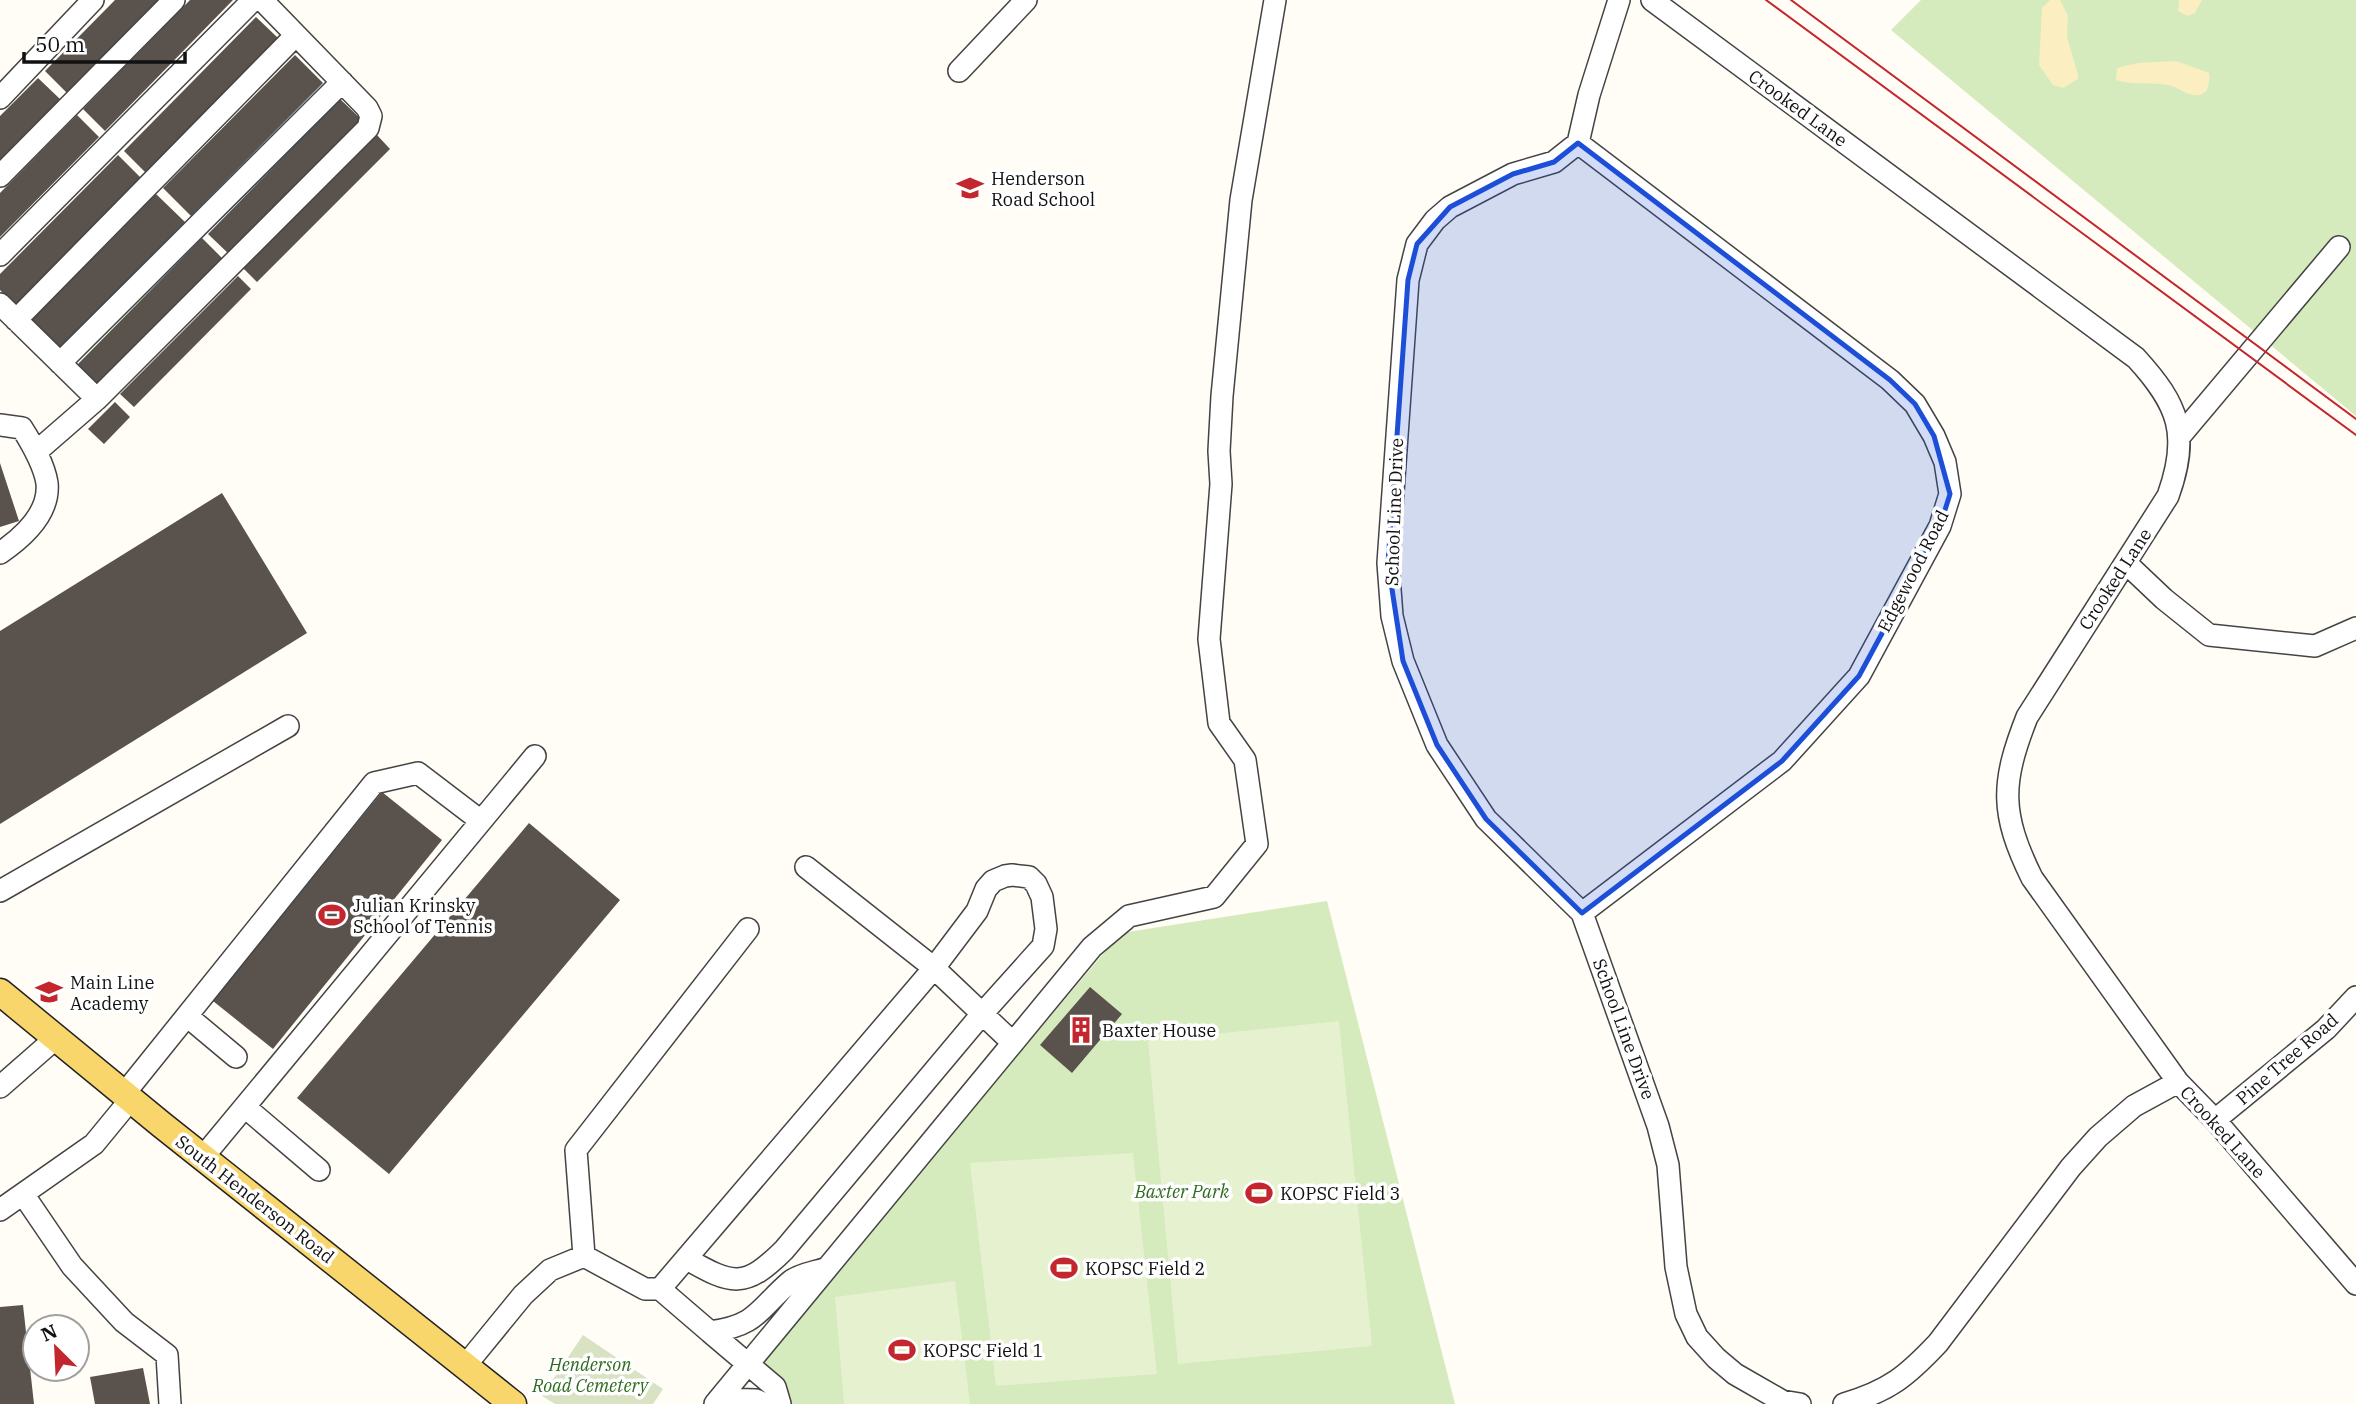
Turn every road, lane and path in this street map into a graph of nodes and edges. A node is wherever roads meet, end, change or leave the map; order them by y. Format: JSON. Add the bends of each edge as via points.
{"nodes":[{"id":1,"x":93,"y":0,"type":"edge"},
{"id":2,"x":174,"y":0,"type":"edge"},
{"id":3,"x":253,"y":0,"type":"edge"},
{"id":4,"x":262,"y":0,"type":"edge"},
{"id":5,"x":1026,"y":0,"type":"edge"},
{"id":6,"x":1275,"y":0,"type":"edge"},
{"id":7,"x":1619,"y":0,"type":"edge"},
{"id":8,"x":1652,"y":0,"type":"edge"},
{"id":9,"x":296,"y":35,"type":"junction"},
{"id":10,"x":959,"y":71,"type":"dead end"},
{"id":11,"x":342,"y":82,"type":"junction"},
{"id":12,"x":0,"y":98,"type":"edge"},
{"id":13,"x":1578,"y":143,"type":"junction"},
{"id":14,"x":0,"y":176,"type":"edge"},
{"id":15,"x":2339,"y":247,"type":"dead end"},
{"id":16,"x":0,"y":255,"type":"edge"},
{"id":17,"x":0,"y":304,"type":"edge"},
{"id":18,"x":16,"y":320,"type":"junction"},
{"id":19,"x":60,"y":363,"type":"junction"},
{"id":20,"x":97,"y":399,"type":"junction"},
{"id":21,"x":0,"y":425,"type":"edge"},
{"id":22,"x":2180,"y":436,"type":"junction"},
{"id":23,"x":36,"y":452,"type":"junction"},
{"id":24,"x":0,"y":553,"type":"edge"},
{"id":25,"x":2126,"y":563,"type":"junction"},
{"id":26,"x":2356,"y":628,"type":"edge"},
{"id":27,"x":288,"y":726,"type":"dead end"},
{"id":28,"x":535,"y":757,"type":"dead end"},
{"id":29,"x":481,"y":821,"type":"junction"},
{"id":30,"x":806,"y":867,"type":"dead end"},
{"id":31,"x":0,"y":891,"type":"edge"},
{"id":32,"x":1582,"y":913,"type":"junction"},
{"id":33,"x":748,"y":929,"type":"dead end"},
{"id":34,"x":934,"y":968,"type":"junction"},
{"id":35,"x":0,"y":992,"type":"edge"},
{"id":36,"x":2356,"y":997,"type":"edge"},
{"id":37,"x":982,"y":1014,"type":"junction"},
{"id":38,"x":187,"y":1016,"type":"junction"},
{"id":39,"x":56,"y":1038,"type":"junction"},
{"id":40,"x":1013,"y":1043,"type":"junction"},
{"id":41,"x":236,"y":1057,"type":"dead end"},
{"id":42,"x":2178,"y":1082,"type":"junction"},
{"id":43,"x":0,"y":1087,"type":"edge"},
{"id":44,"x":127,"y":1097,"type":"junction"},
{"id":45,"x":245,"y":1107,"type":"junction"},
{"id":46,"x":2215,"y":1120,"type":"junction"},
{"id":47,"x":203,"y":1157,"type":"junction"},
{"id":48,"x":319,"y":1170,"type":"dead end"},
{"id":49,"x":23,"y":1194,"type":"junction"},
{"id":50,"x":0,"y":1210,"type":"edge"},
{"id":51,"x":583,"y":1256,"type":"junction"},
{"id":52,"x":687,"y":1259,"type":"junction"},
{"id":53,"x":827,"y":1268,"type":"junction"},
{"id":54,"x":2356,"y":1284,"type":"edge"},
{"id":55,"x":660,"y":1290,"type":"junction"},
{"id":56,"x":710,"y":1332,"type":"junction"},
{"id":57,"x":748,"y":1363,"type":"junction"},
{"id":58,"x":465,"y":1366,"type":"junction"},
{"id":59,"x":717,"y":1402,"type":"edge"},
{"id":60,"x":170,"y":1404,"type":"edge"},
{"id":61,"x":513,"y":1404,"type":"edge"},
{"id":62,"x":765,"y":1404,"type":"edge"},
{"id":63,"x":780,"y":1404,"type":"edge"},
{"id":64,"x":1800,"y":1404,"type":"edge"},
{"id":65,"x":1844,"y":1404,"type":"edge"}],
"edges":[{"from":1,"to":12,"type":"street"},
{"from":2,"to":14,"type":"street"},
{"from":3,"to":16,"type":"street"},
{"from":4,"to":9,"type":"street"},
{"from":5,"to":10,"type":"street"},
{"from":6,"to":40,"type":"street","via":[[1241,200],[1222,396],[1221,484],[1209,639],[1219,723],[1245,760],[1257,844],[1214,898],[1129,916],[1092,947]]},
{"from":7,"to":13,"type":"street"},
{"from":8,"to":22,"type":"street","name":"Crooked Lane","via":[[2136,358],[2157,381]]},
{"from":9,"to":11,"type":"street"},
{"from":9,"to":18,"type":"street"},
{"from":11,"to":19,"type":"street"},
{"from":11,"to":20,"type":"street","via":[[367,108],[371,116],[368,128]]},
{"from":13,"to":32,"type":"street","name":"School Line Drive","via":[[1554,162],[1513,174],[1450,207],[1417,244],[1408,280],[1388,563],[1392,616],[1403,661],[1437,745],[1486,819]]},
{"from":13,"to":32,"type":"street","name":"Edgewood Road","via":[[1915,404],[1945,463],[1950,494],[1940,526],[1859,676],[1782,761]]},
{"from":15,"to":22,"type":"street"},
{"from":17,"to":18,"type":"street"},
{"from":18,"to":19,"type":"street"},
{"from":19,"to":20,"type":"street"},
{"from":20,"to":23,"type":"street"},
{"from":21,"to":23,"type":"street","via":[[22,428]]},
{"from":22,"to":25,"type":"street","name":"Crooked Lane","via":[[2178,468],[2168,496]]},
{"from":23,"to":24,"type":"street","via":[[47,483],[44,504],[29,528]]},
{"from":25,"to":26,"type":"street","via":[[2209,635],[2315,646]]},
{"from":25,"to":42,"type":"street","name":"Crooked Lane","via":[[2026,717],[2007,781],[2008,811],[2016,845],[2032,877]]},
{"from":27,"to":31,"type":"street"},
{"from":28,"to":29,"type":"street"},
{"from":29,"to":38,"type":"street","via":[[418,772],[374,783]]},
{"from":29,"to":45,"type":"street"},
{"from":30,"to":34,"type":"street"},
{"from":32,"to":64,"type":"street","name":"School Line Drive","via":[[1658,1126],[1668,1165],[1676,1267],[1686,1314],[1697,1336],[1735,1374],[1782,1401]]},
{"from":33,"to":51,"type":"street","via":[[576,1150]]},
{"from":34,"to":37,"type":"street"},
{"from":34,"to":37,"type":"street","via":[[977,911],[993,881],[1012,874],[1036,884],[1045,914],[1043,946]]},
{"from":34,"to":52,"type":"street"},
{"from":35,"to":39,"type":"main road","name":"South Henderson Road"},
{"from":36,"to":46,"type":"street","name":"Pine Tree Road","via":[[2326,1029]]},
{"from":37,"to":40,"type":"street"},
{"from":37,"to":52,"type":"street","via":[[764,1269],[746,1278],[730,1279]]},
{"from":38,"to":41,"type":"street"},
{"from":38,"to":44,"type":"street"},
{"from":39,"to":43,"type":"street"},
{"from":39,"to":44,"type":"main road","name":"South Henderson Road"},
{"from":40,"to":53,"type":"street"},
{"from":42,"to":46,"type":"street","name":"Crooked Lane"},
{"from":42,"to":65,"type":"street","via":[[2134,1107],[2098,1137],[1917,1365],[1875,1395]]},
{"from":44,"to":47,"type":"main road","name":"South Henderson Road"},
{"from":44,"to":49,"type":"street","via":[[94,1144]]},
{"from":45,"to":47,"type":"street"},
{"from":45,"to":48,"type":"street"},
{"from":46,"to":54,"type":"street","name":"Crooked Lane"},
{"from":47,"to":58,"type":"main road","name":"South Henderson Road"},
{"from":49,"to":50,"type":"street"},
{"from":49,"to":60,"type":"street","via":[[72,1266],[124,1322],[167,1355]]},
{"from":51,"to":55,"type":"street","via":[[645,1289]]},
{"from":51,"to":58,"type":"street","via":[[550,1270]]},
{"from":52,"to":55,"type":"street"},
{"from":53,"to":56,"type":"street","via":[[793,1279],[748,1321]]},
{"from":53,"to":57,"type":"street"},
{"from":55,"to":56,"type":"street"},
{"from":56,"to":57,"type":"street"},
{"from":57,"to":59,"type":"street"},
{"from":57,"to":63,"type":"street","via":[[775,1387]]},
{"from":58,"to":61,"type":"main road","name":"South Henderson Road"},
{"from":59,"to":62,"type":"street","via":[[756,1400]]}]}
